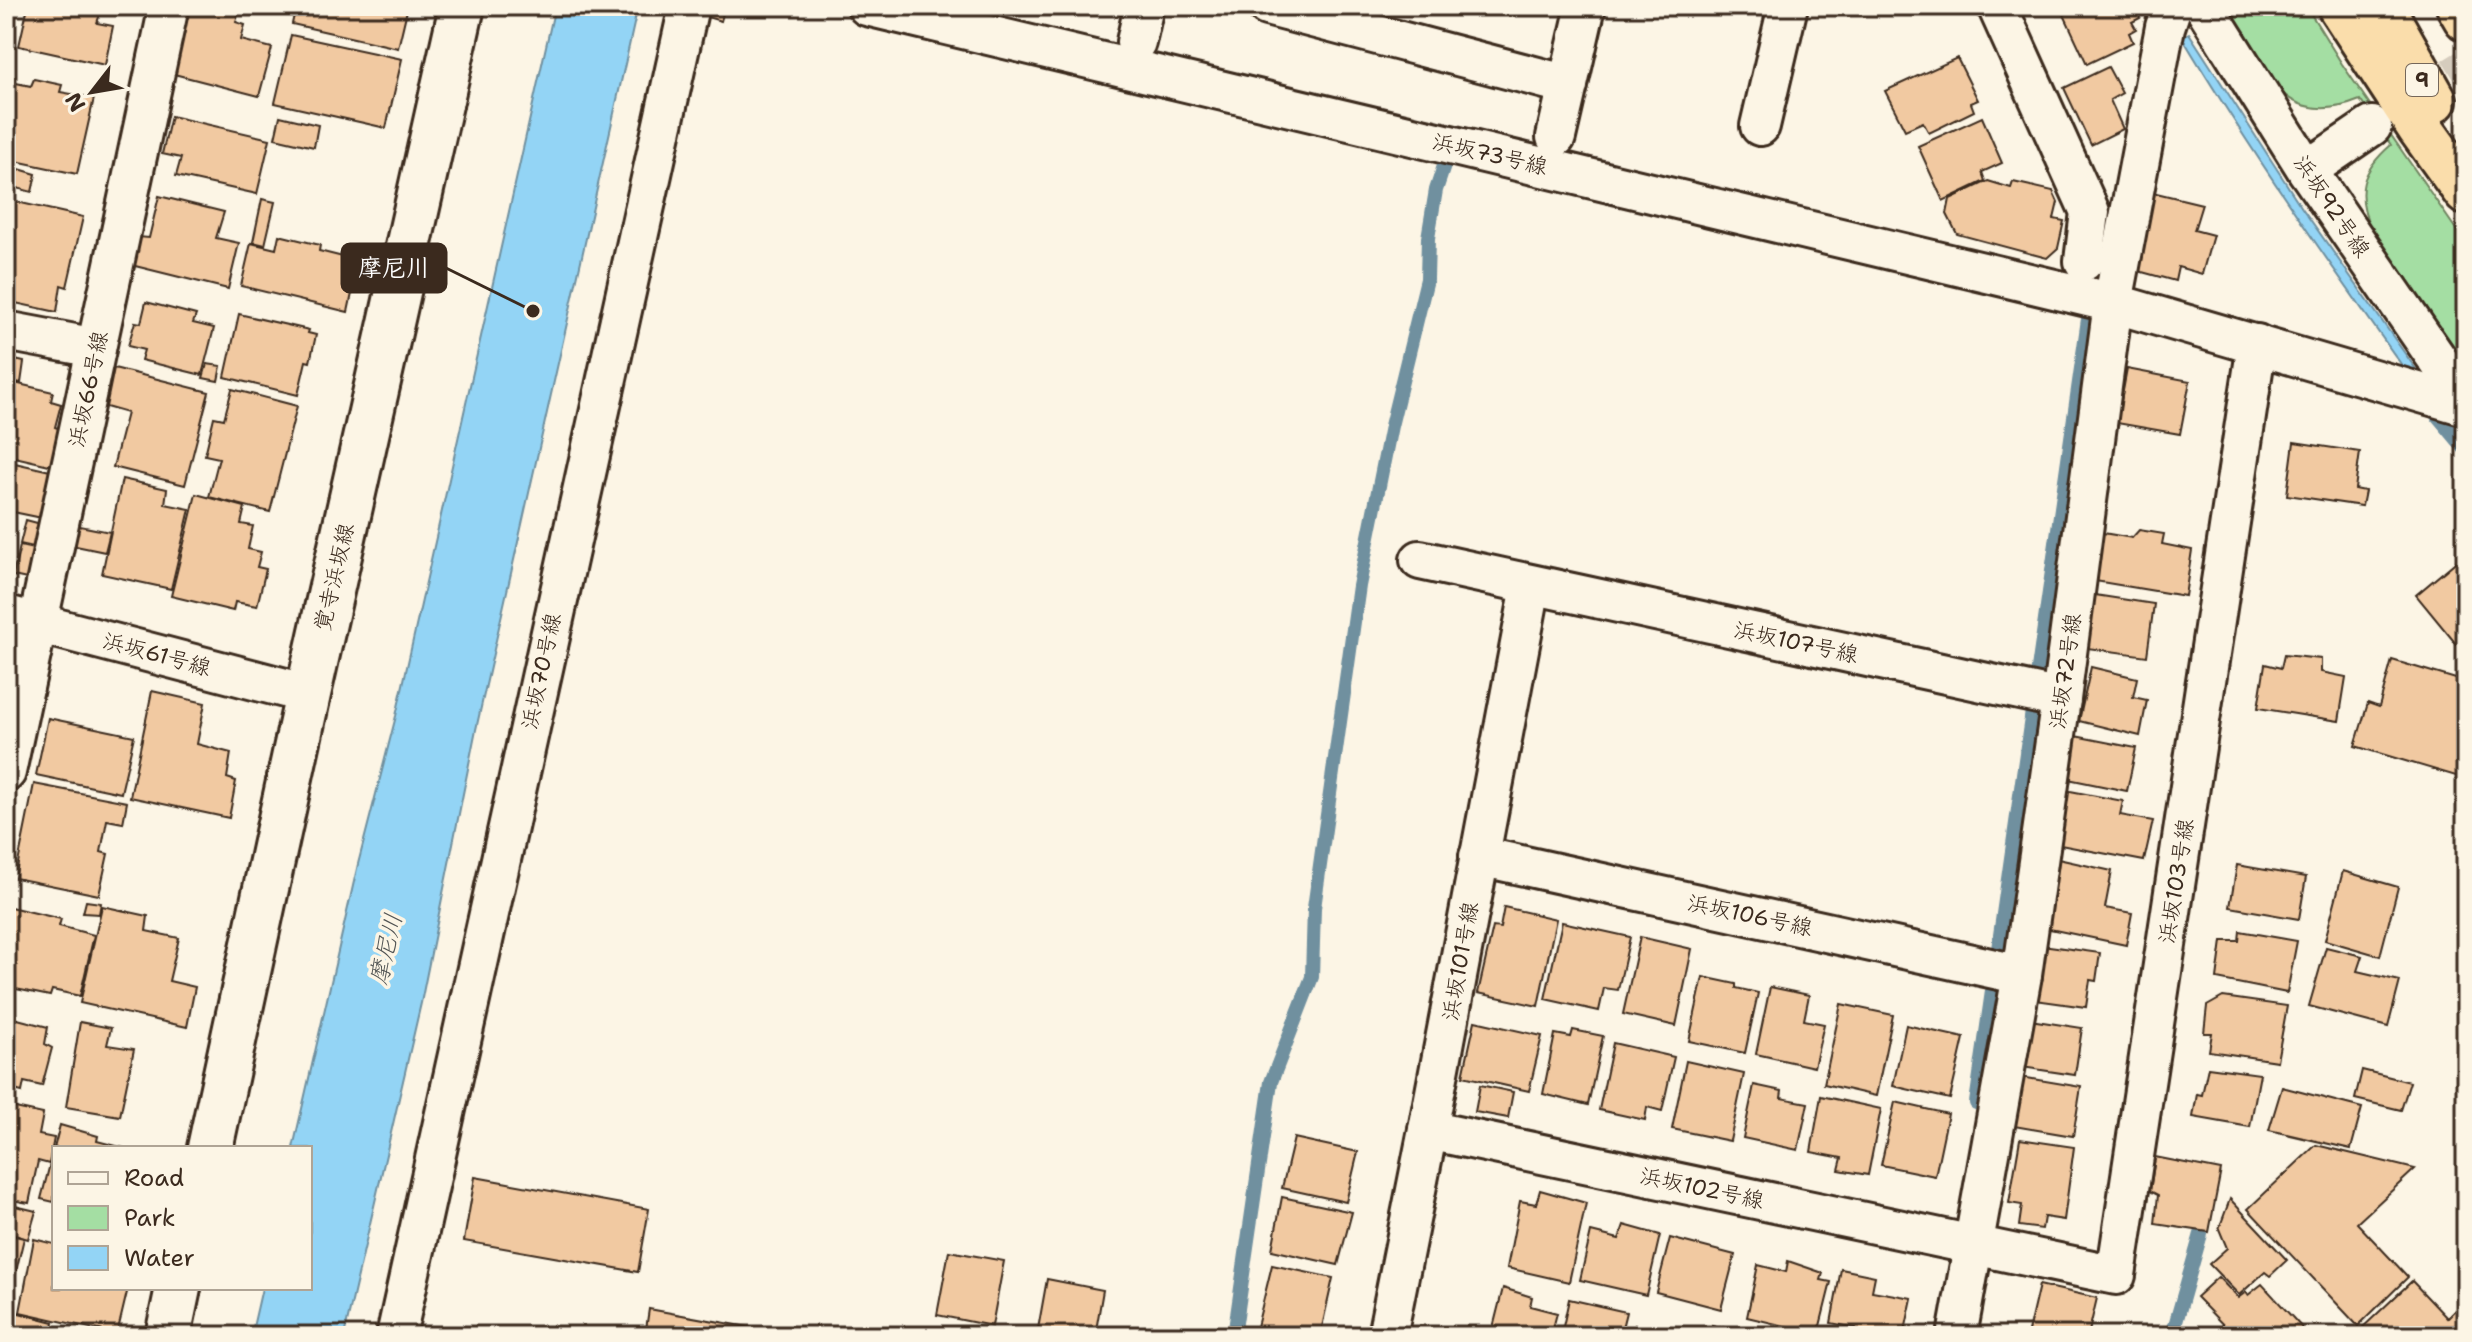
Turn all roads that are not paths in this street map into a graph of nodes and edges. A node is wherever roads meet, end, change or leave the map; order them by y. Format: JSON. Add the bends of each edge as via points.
{"nodes":[{"id":1,"x":169,"y":6,"type":"edge"},
{"id":2,"x":462,"y":6,"type":"edge"},
{"id":3,"x":689,"y":6,"type":"edge"},
{"id":4,"x":867,"y":6,"type":"edge"},
{"id":5,"x":1144,"y":6,"type":"edge"},
{"id":6,"x":1267,"y":6,"type":"edge"},
{"id":7,"x":1586,"y":6,"type":"edge"},
{"id":8,"x":1788,"y":6,"type":"edge"},
{"id":9,"x":1997,"y":6,"type":"edge"},
{"id":10,"x":2172,"y":6,"type":"edge"},
{"id":11,"x":2204,"y":6,"type":"edge"},
{"id":12,"x":2340,"y":6,"type":"edge"},
{"id":13,"x":2381,"y":6,"type":"edge"},
{"id":14,"x":2459,"y":6,"type":"edge"},
{"id":15,"x":1351,"y":17,"type":"edge"},
{"id":16,"x":2466,"y":18,"type":"edge"},
{"id":17,"x":1136,"y":42,"type":"dead end"},
{"id":18,"x":1568,"y":85,"type":"junction"},
{"id":19,"x":1760,"y":126,"type":"dead end"},
{"id":20,"x":2372,"y":126,"type":"tunnel mouth"},
{"id":21,"x":1556,"y":137,"type":"dead end"},
{"id":22,"x":2466,"y":154,"type":"edge"},
{"id":23,"x":2307,"y":170,"type":"junction"},
{"id":24,"x":2466,"y":192,"type":"edge"},
{"id":25,"x":2084,"y":261,"type":"dead end"},
{"id":26,"x":2113,"y":303,"type":"junction"},
{"id":27,"x":6,"y":331,"type":"edge"},
{"id":28,"x":2257,"y":344,"type":"junction"},
{"id":29,"x":96,"y":348,"type":"junction"},
{"id":30,"x":2466,"y":404,"type":"edge"},
{"id":31,"x":1420,"y":560,"type":"dead end"},
{"id":32,"x":1531,"y":586,"type":"junction"},
{"id":33,"x":22,"y":618,"type":"edge"},
{"id":34,"x":308,"y":694,"type":"junction"},
{"id":35,"x":2061,"y":699,"type":"junction"},
{"id":36,"x":6,"y":772,"type":"edge"},
{"id":37,"x":1479,"y":856,"type":"junction"},
{"id":38,"x":2022,"y":975,"type":"junction"},
{"id":39,"x":1428,"y":1130,"type":"junction"},
{"id":40,"x":210,"y":1146,"type":"edge"},
{"id":41,"x":1975,"y":1245,"type":"junction"},
{"id":42,"x":178,"y":1290,"type":"edge"},
{"id":43,"x":168,"y":1336,"type":"edge"},
{"id":44,"x":396,"y":1336,"type":"edge"},
{"id":45,"x":1387,"y":1336,"type":"edge"},
{"id":46,"x":1957,"y":1336,"type":"edge"}],
"edges":[{"from":1,"to":29,"type":"street","name":"浜坂66号線"},
{"from":2,"to":34,"type":"street","name":"覚寺浜坂線"},
{"from":3,"to":44,"type":"street","name":"浜坂70号線"},
{"from":4,"to":26,"type":"street","name":"浜坂73号線"},
{"from":5,"to":17,"type":"street"},
{"from":6,"to":15,"type":"street"},
{"from":7,"to":18,"type":"street"},
{"from":8,"to":19,"type":"street"},
{"from":9,"to":25,"type":"street","via":[[2090,212]]},
{"from":10,"to":26,"type":"street","name":"浜坂72号線"},
{"from":11,"to":23,"type":"street","name":"浜坂92号線"},
{"from":12,"to":24,"type":"highway"},
{"from":13,"to":22,"type":"highway","number":"9"},
{"from":14,"to":16,"type":"highway"},
{"from":15,"to":18,"type":"street"},
{"from":18,"to":21,"type":"street"},
{"from":20,"to":23,"type":"street"},
{"from":23,"to":30,"type":"street","name":"浜坂92号線"},
{"from":26,"to":28,"type":"street","name":"浜坂73号線"},
{"from":26,"to":35,"type":"street","name":"浜坂72号線"},
{"from":27,"to":29,"type":"street"},
{"from":28,"to":30,"type":"street","name":"浜坂73号線"},
{"from":28,"to":41,"type":"street","name":"浜坂103号線","via":[[2116,1275]]},
{"from":29,"to":33,"type":"street","name":"浜坂66号線"},
{"from":31,"to":32,"type":"street","name":"浜坂107号線"},
{"from":32,"to":35,"type":"street","name":"浜坂107号線"},
{"from":32,"to":37,"type":"street","name":"浜坂101号線"},
{"from":33,"to":34,"type":"street","name":"浜坂61号線"},
{"from":33,"to":36,"type":"street","name":"浜坂66号線"},
{"from":34,"to":40,"type":"street","name":"覚寺浜坂線"},
{"from":35,"to":38,"type":"street","name":"浜坂72号線"},
{"from":37,"to":38,"type":"street","name":"浜坂106号線"},
{"from":37,"to":39,"type":"street","name":"浜坂101号線"},
{"from":38,"to":41,"type":"street","name":"浜坂72号線"},
{"from":39,"to":41,"type":"street","name":"浜坂102号線"},
{"from":39,"to":45,"type":"street","name":"浜坂101号線"},
{"from":41,"to":46,"type":"street","name":"浜坂72号線"},
{"from":42,"to":43,"type":"street"}]}
